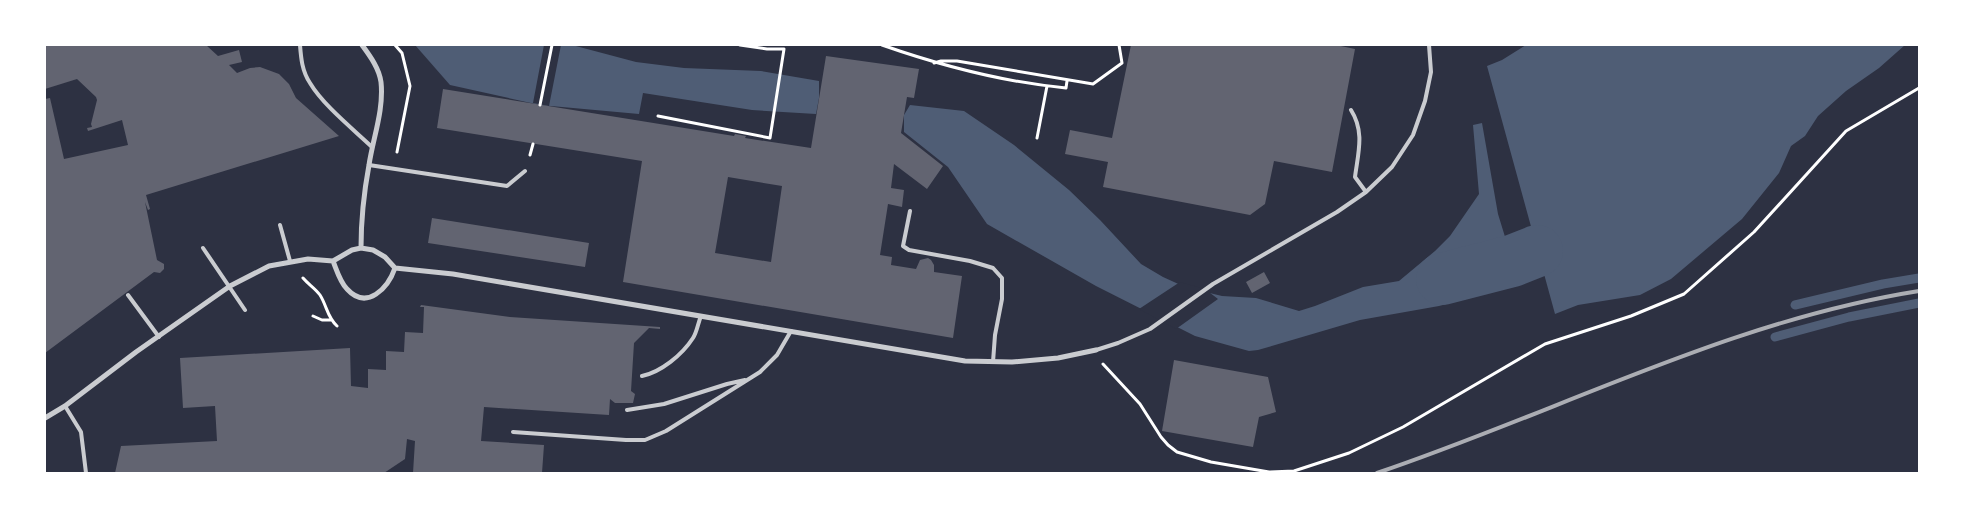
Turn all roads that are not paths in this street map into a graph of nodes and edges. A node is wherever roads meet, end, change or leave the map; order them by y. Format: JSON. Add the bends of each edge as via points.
{"nodes":[{"id":1,"x":300,"y":45,"type":"edge"},
{"id":2,"x":362,"y":45,"type":"edge"},
{"id":3,"x":1429,"y":45,"type":"edge"},
{"id":4,"x":1351,"y":110,"type":"dead end"},
{"id":5,"x":372,"y":147,"type":"junction"},
{"id":6,"x":369,"y":165,"type":"junction"},
{"id":7,"x":525,"y":171,"type":"dead end"},
{"id":8,"x":1366,"y":192,"type":"junction"},
{"id":9,"x":910,"y":210,"type":"dead end"},
{"id":10,"x":280,"y":225,"type":"dead end"},
{"id":11,"x":203,"y":248,"type":"dead end"},
{"id":12,"x":361,"y":248,"type":"junction"},
{"id":13,"x":290,"y":261,"type":"junction"},
{"id":14,"x":333,"y":261,"type":"junction"},
{"id":15,"x":395,"y":268,"type":"junction"},
{"id":16,"x":230,"y":286,"type":"junction"},
{"id":17,"x":128,"y":295,"type":"dead end"},
{"id":18,"x":244,"y":310,"type":"dead end"},
{"id":19,"x":701,"y":316,"type":"junction"},
{"id":20,"x":791,"y":331,"type":"junction"},
{"id":21,"x":159,"y":337,"type":"junction"},
{"id":22,"x":1096,"y":350,"type":"joint"},
{"id":23,"x":993,"y":362,"type":"junction"},
{"id":24,"x":642,"y":376,"type":"dead end"},
{"id":25,"x":749,"y":379,"type":"junction"},
{"id":26,"x":65,"y":406,"type":"junction"},
{"id":27,"x":627,"y":410,"type":"dead end"},
{"id":28,"x":45,"y":418,"type":"edge"},
{"id":29,"x":513,"y":432,"type":"dead end"},
{"id":30,"x":86,"y":473,"type":"edge"}],
"edges":[{"from":1,"to":5,"type":"lane","via":[[309,82]]},
{"from":2,"to":5,"type":"street","via":[[374,61],[381,81],[381,107]]},
{"from":3,"to":8,"type":"lane","via":[[1431,72],[1413,135],[1392,168]]},
{"from":4,"to":8,"type":"lane","via":[[1358,121],[1360,140],[1355,177]]},
{"from":5,"to":6,"type":"street"},
{"from":6,"to":7,"type":"lane","via":[[507,186]]},
{"from":6,"to":12,"type":"street"},
{"from":8,"to":22,"type":"lane","via":[[1213,284],[1150,329]]},
{"from":9,"to":23,"type":"lane","via":[[903,246],[993,268],[1002,278]]},
{"from":10,"to":13,"type":"lane"},
{"from":11,"to":16,"type":"lane"},
{"from":12,"to":14,"type":"street"},
{"from":12,"to":15,"type":"street","via":[[385,257]]},
{"from":13,"to":14,"type":"street"},
{"from":13,"to":16,"type":"street","via":[[269,266]]},
{"from":14,"to":15,"type":"street","via":[[346,288],[359,297],[375,296],[381,292],[391,280]]},
{"from":15,"to":19,"type":"street","via":[[453,274]]},
{"from":16,"to":18,"type":"lane"},
{"from":16,"to":21,"type":"street"},
{"from":17,"to":21,"type":"lane"},
{"from":19,"to":20,"type":"street"},
{"from":19,"to":24,"type":"lane","via":[[693,338],[675,357],[653,374]]},
{"from":20,"to":23,"type":"street","via":[[964,361]]},
{"from":20,"to":25,"type":"lane","via":[[777,355]]},
{"from":21,"to":26,"type":"street"},
{"from":22,"to":23,"type":"street","via":[[1058,358]]},
{"from":25,"to":27,"type":"lane","via":[[664,404]]},
{"from":25,"to":29,"type":"lane","via":[[666,431],[645,440]]},
{"from":26,"to":28,"type":"street"},
{"from":26,"to":30,"type":"lane","via":[[81,432]]}]}
